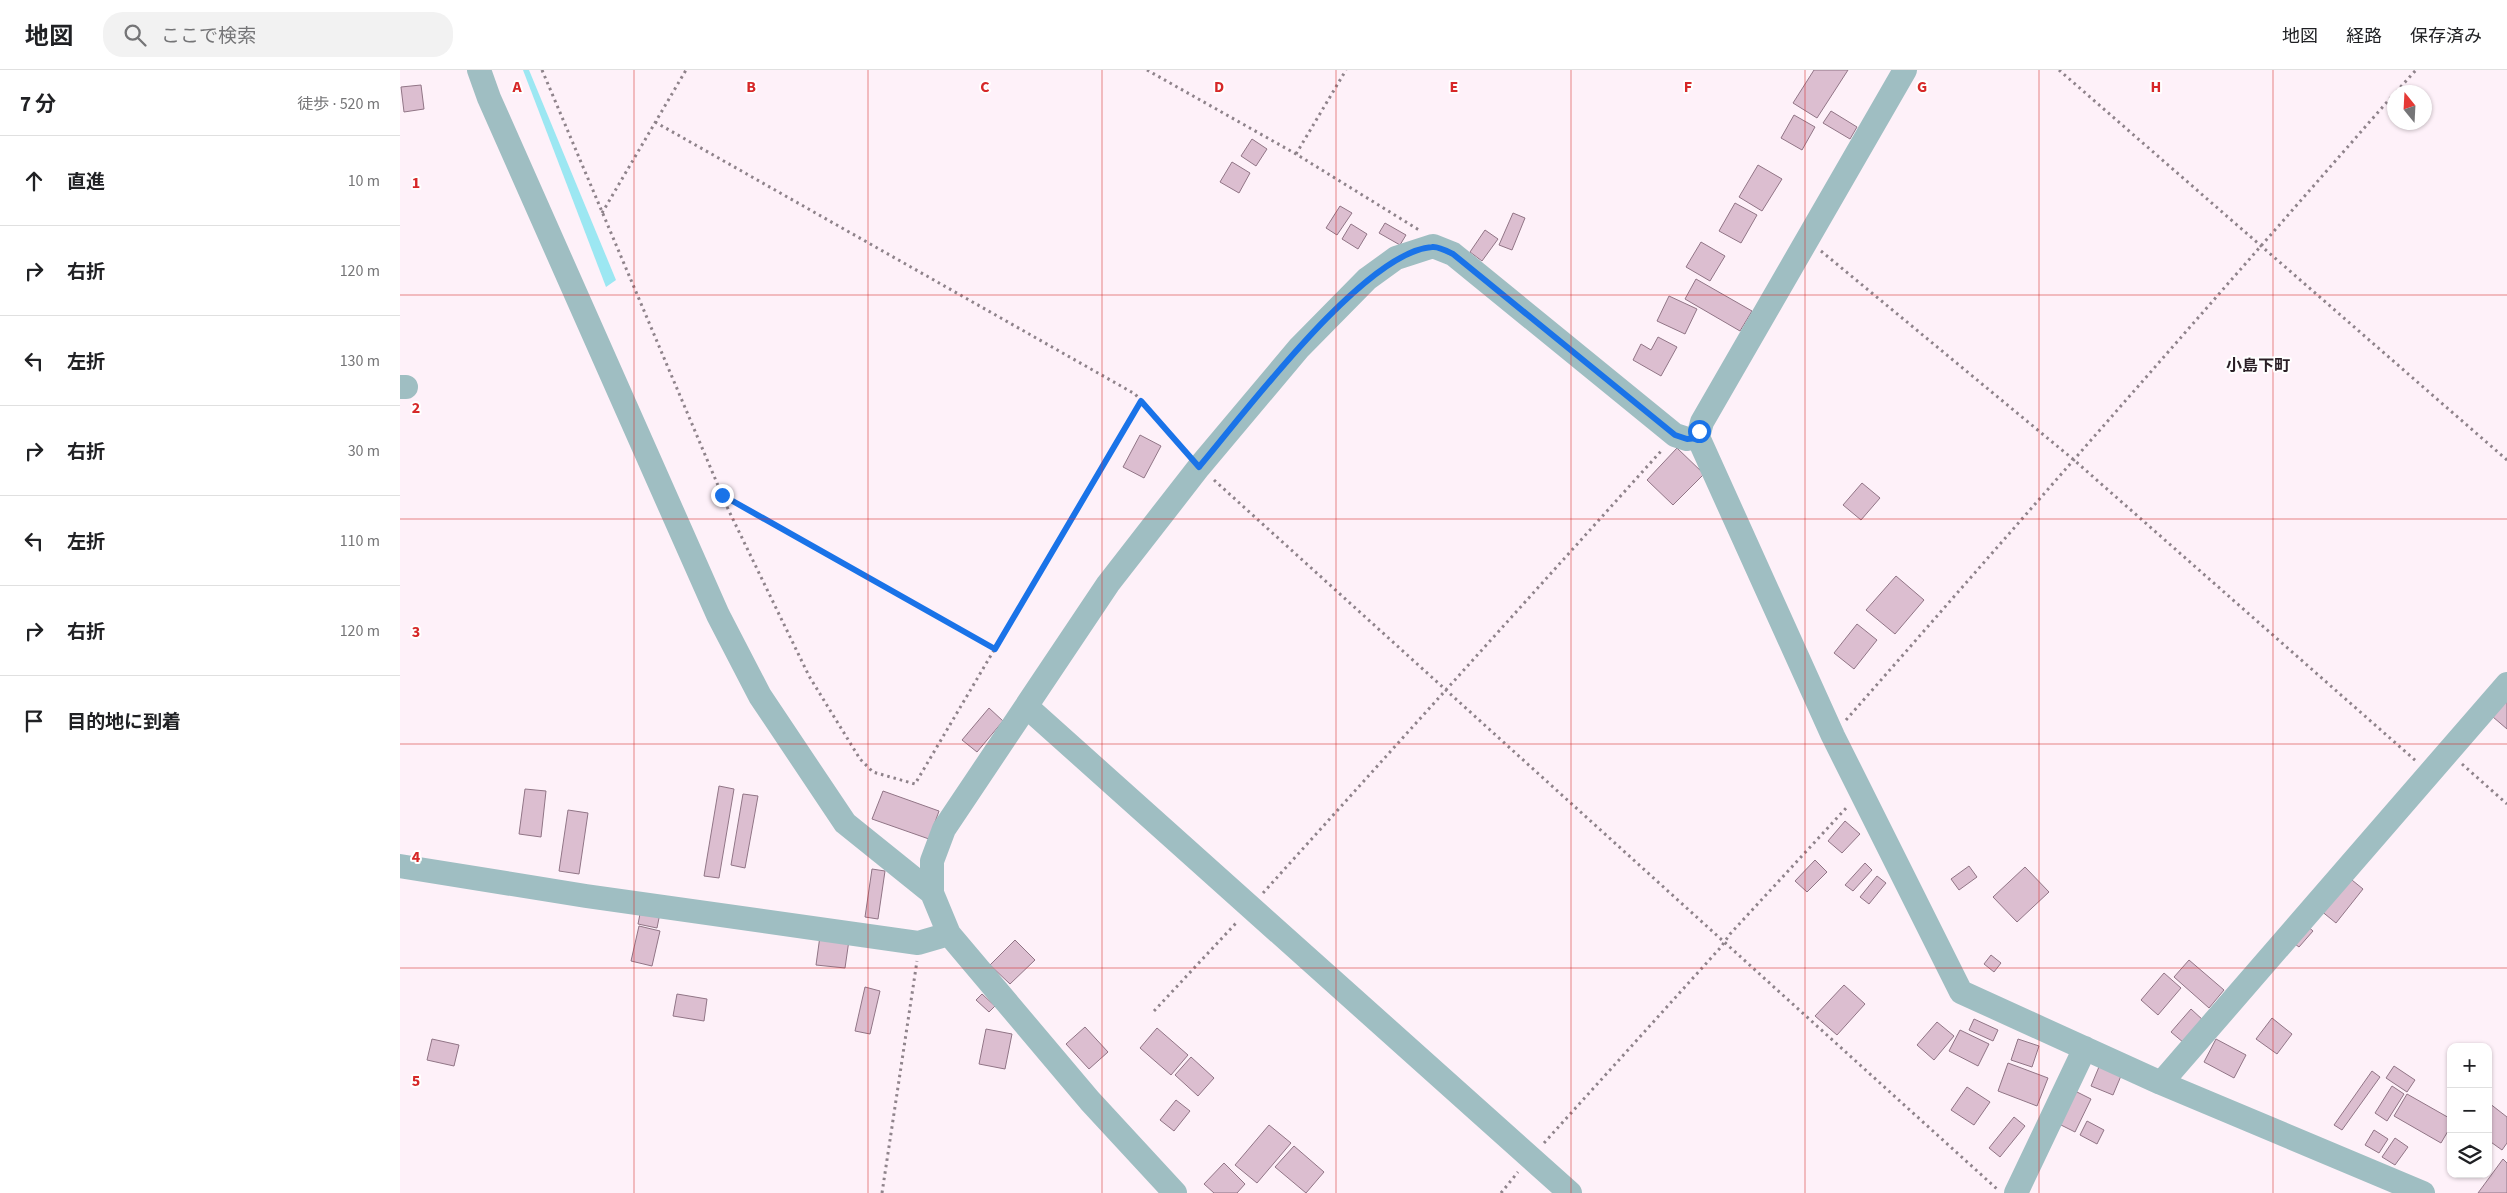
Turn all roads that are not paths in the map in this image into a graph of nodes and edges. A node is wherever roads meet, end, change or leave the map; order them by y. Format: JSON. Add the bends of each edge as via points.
{"nodes":[{"id":1,"x":478,"y":70,"type":"edge"},
{"id":2,"x":1905,"y":70,"type":"edge"},
{"id":3,"x":1687,"y":436,"type":"junction"},
{"id":4,"x":2507,"y":684,"type":"edge"},
{"id":5,"x":1027,"y":707,"type":"junction"},
{"id":6,"x":400,"y":866,"type":"edge"},
{"id":7,"x":932,"y":892,"type":"junction"},
{"id":8,"x":948,"y":934,"type":"junction"},
{"id":9,"x":2085,"y":1048,"type":"junction"},
{"id":10,"x":2161,"y":1083,"type":"junction"},
{"id":11,"x":1175,"y":1193,"type":"edge"},
{"id":12,"x":1570,"y":1193,"type":"edge"},
{"id":13,"x":2016,"y":1193,"type":"edge"},
{"id":14,"x":2423,"y":1193,"type":"edge"}],
"edges":[{"from":1,"to":7,"type":"street","via":[[718,615],[760,696],[845,824]]},
{"from":2,"to":3,"type":"street","via":[[1702,422]]},
{"from":3,"to":5,"type":"street","via":[[1453,254],[1434,246],[1396,258],[1367,279],[1299,348],[1199,467],[1108,584]]},
{"from":3,"to":9,"type":"street","via":[[1961,992]]},
{"from":4,"to":10,"type":"street"},
{"from":5,"to":7,"type":"street","via":[[944,829],[932,861]]},
{"from":5,"to":12,"type":"street"},
{"from":6,"to":8,"type":"street","via":[[918,943]]},
{"from":7,"to":8,"type":"street"},
{"from":8,"to":11,"type":"street","via":[[1090,1101]]},
{"from":9,"to":10,"type":"street"},
{"from":9,"to":13,"type":"street"},
{"from":10,"to":14,"type":"street"}]}
